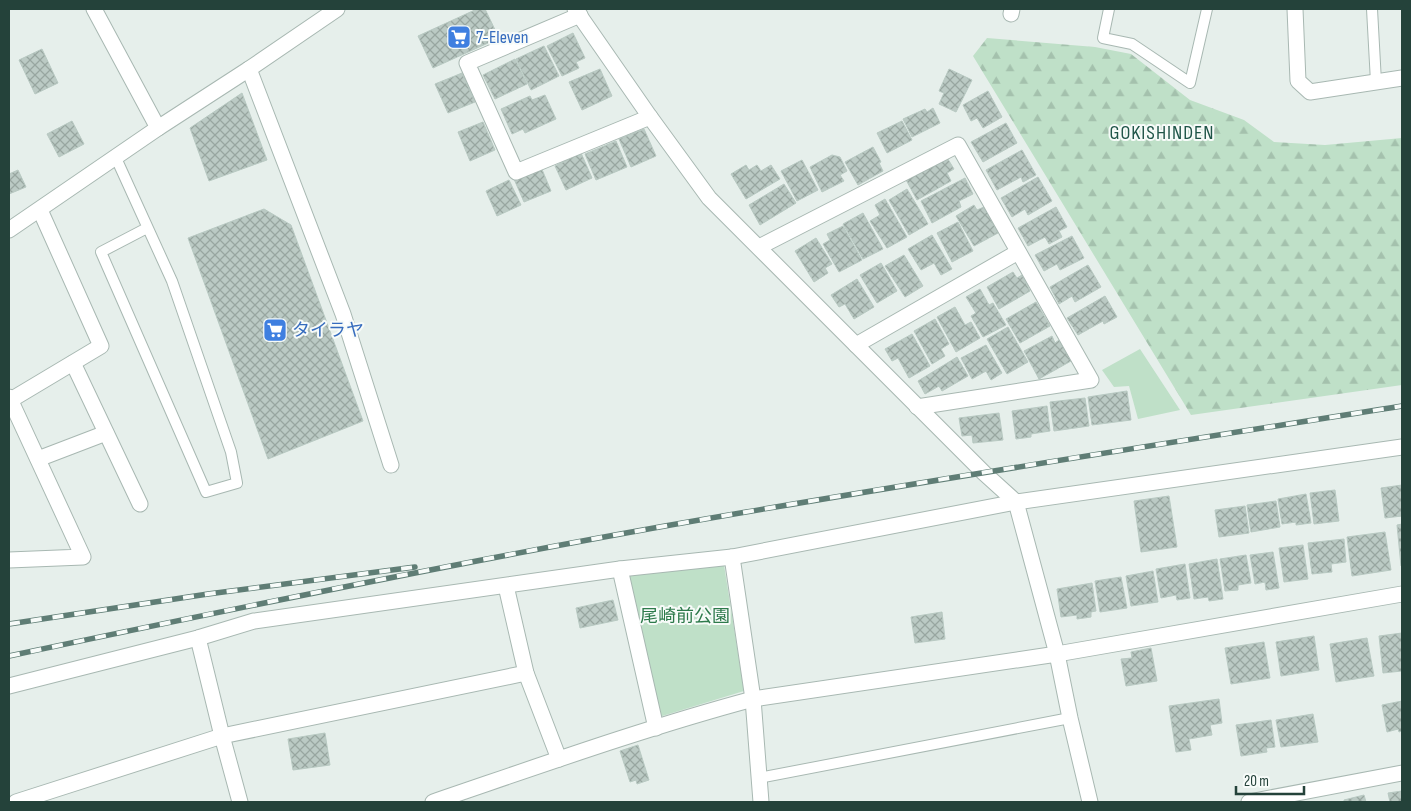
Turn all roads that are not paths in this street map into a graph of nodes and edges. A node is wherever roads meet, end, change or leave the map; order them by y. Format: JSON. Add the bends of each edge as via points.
{"nodes":[{"id":1,"x":94,"y":9,"type":"edge"},
{"id":2,"x":337,"y":9,"type":"edge"},
{"id":3,"x":1109,"y":9,"type":"edge"},
{"id":4,"x":1207,"y":9,"type":"edge"},
{"id":5,"x":1295,"y":9,"type":"edge"},
{"id":6,"x":1372,"y":9,"type":"edge"},
{"id":7,"x":577,"y":12,"type":"edge"},
{"id":8,"x":249,"y":69,"type":"junction"},
{"id":9,"x":1402,"y":78,"type":"edge"},
{"id":10,"x":1376,"y":82,"type":"junction"},
{"id":11,"x":650,"y":117,"type":"junction"},
{"id":12,"x":158,"y":128,"type":"junction"},
{"id":13,"x":116,"y":158,"type":"junction"},
{"id":14,"x":40,"y":210,"type":"junction"},
{"id":15,"x":147,"y":228,"type":"junction"},
{"id":16,"x":9,"y":230,"type":"edge"},
{"id":17,"x":759,"y":247,"type":"junction"},
{"id":18,"x":1018,"y":252,"type":"junction"},
{"id":19,"x":856,"y":345,"type":"junction"},
{"id":20,"x":73,"y":363,"type":"junction"},
{"id":21,"x":9,"y":399,"type":"edge"},
{"id":22,"x":917,"y":407,"type":"junction"},
{"id":23,"x":106,"y":433,"type":"junction"},
{"id":24,"x":1402,"y":447,"type":"edge"},
{"id":25,"x":38,"y":459,"type":"junction"},
{"id":26,"x":391,"y":465,"type":"dead end"},
{"id":27,"x":1016,"y":502,"type":"junction"},
{"id":28,"x":140,"y":504,"type":"dead end"},
{"id":29,"x":732,"y":557,"type":"junction"},
{"id":30,"x":9,"y":560,"type":"edge"},
{"id":31,"x":620,"y":569,"type":"junction"},
{"id":32,"x":506,"y":586,"type":"junction"},
{"id":33,"x":1402,"y":594,"type":"edge"},
{"id":34,"x":198,"y":638,"type":"junction"},
{"id":35,"x":1057,"y":654,"type":"junction"},
{"id":36,"x":526,"y":673,"type":"junction"},
{"id":37,"x":9,"y":686,"type":"edge"},
{"id":38,"x":753,"y":699,"type":"junction"},
{"id":39,"x":1070,"y":718,"type":"junction"},
{"id":40,"x":656,"y":728,"type":"junction"},
{"id":41,"x":222,"y":736,"type":"junction"},
{"id":42,"x":559,"y":759,"type":"junction"},
{"id":43,"x":1402,"y":773,"type":"edge"},
{"id":44,"x":759,"y":778,"type":"junction"},
{"id":45,"x":442,"y":801,"type":"edge"},
{"id":46,"x":16,"y":802,"type":"edge"},
{"id":47,"x":240,"y":802,"type":"edge"},
{"id":48,"x":759,"y":802,"type":"edge"},
{"id":49,"x":1090,"y":802,"type":"edge"},
{"id":50,"x":1249,"y":802,"type":"edge"}],
"edges":[{"from":1,"to":12,"type":"street"},
{"from":2,"to":8,"type":"street"},
{"from":3,"to":4,"type":"lane","via":[[1103,38],[1132,44],[1190,83]]},
{"from":5,"to":10,"type":"street","via":[[1298,81],[1310,92]]},
{"from":6,"to":10,"type":"lane"},
{"from":7,"to":11,"type":"street"},
{"from":7,"to":11,"type":"street","via":[[467,63],[516,172]]},
{"from":8,"to":12,"type":"street"},
{"from":8,"to":26,"type":"street","via":[[344,314]]},
{"from":9,"to":10,"type":"street"},
{"from":11,"to":17,"type":"street","via":[[709,198]]},
{"from":12,"to":13,"type":"street"},
{"from":13,"to":14,"type":"street"},
{"from":13,"to":15,"type":"lane"},
{"from":14,"to":16,"type":"street"},
{"from":14,"to":20,"type":"street","via":[[101,346]]},
{"from":15,"to":15,"type":"lane","via":[[172,281],[231,452],[236,483],[206,492],[101,252]]},
{"from":17,"to":18,"type":"street","via":[[958,145]]},
{"from":17,"to":19,"type":"street"},
{"from":18,"to":19,"type":"street"},
{"from":18,"to":22,"type":"street","via":[[1091,380]]},
{"from":19,"to":22,"type":"street"},
{"from":20,"to":21,"type":"street"},
{"from":20,"to":23,"type":"street"},
{"from":21,"to":25,"type":"street"},
{"from":22,"to":27,"type":"street"},
{"from":23,"to":25,"type":"street"},
{"from":23,"to":28,"type":"street"},
{"from":24,"to":27,"type":"street"},
{"from":25,"to":30,"type":"street","via":[[83,557]]},
{"from":27,"to":29,"type":"street"},
{"from":27,"to":35,"type":"street"},
{"from":29,"to":31,"type":"street"},
{"from":29,"to":38,"type":"street"},
{"from":31,"to":32,"type":"street"},
{"from":31,"to":40,"type":"street"},
{"from":32,"to":34,"type":"street","via":[[254,621]]},
{"from":32,"to":36,"type":"street"},
{"from":33,"to":35,"type":"street"},
{"from":34,"to":37,"type":"street"},
{"from":34,"to":41,"type":"street"},
{"from":35,"to":38,"type":"street"},
{"from":35,"to":39,"type":"street"},
{"from":36,"to":41,"type":"street"},
{"from":36,"to":42,"type":"street"},
{"from":38,"to":40,"type":"street"},
{"from":38,"to":44,"type":"street"},
{"from":39,"to":44,"type":"lane"},
{"from":39,"to":49,"type":"street"},
{"from":40,"to":42,"type":"street"},
{"from":41,"to":46,"type":"street"},
{"from":41,"to":47,"type":"street"},
{"from":42,"to":45,"type":"street"},
{"from":43,"to":50,"type":"street"},
{"from":44,"to":48,"type":"street"}]}
